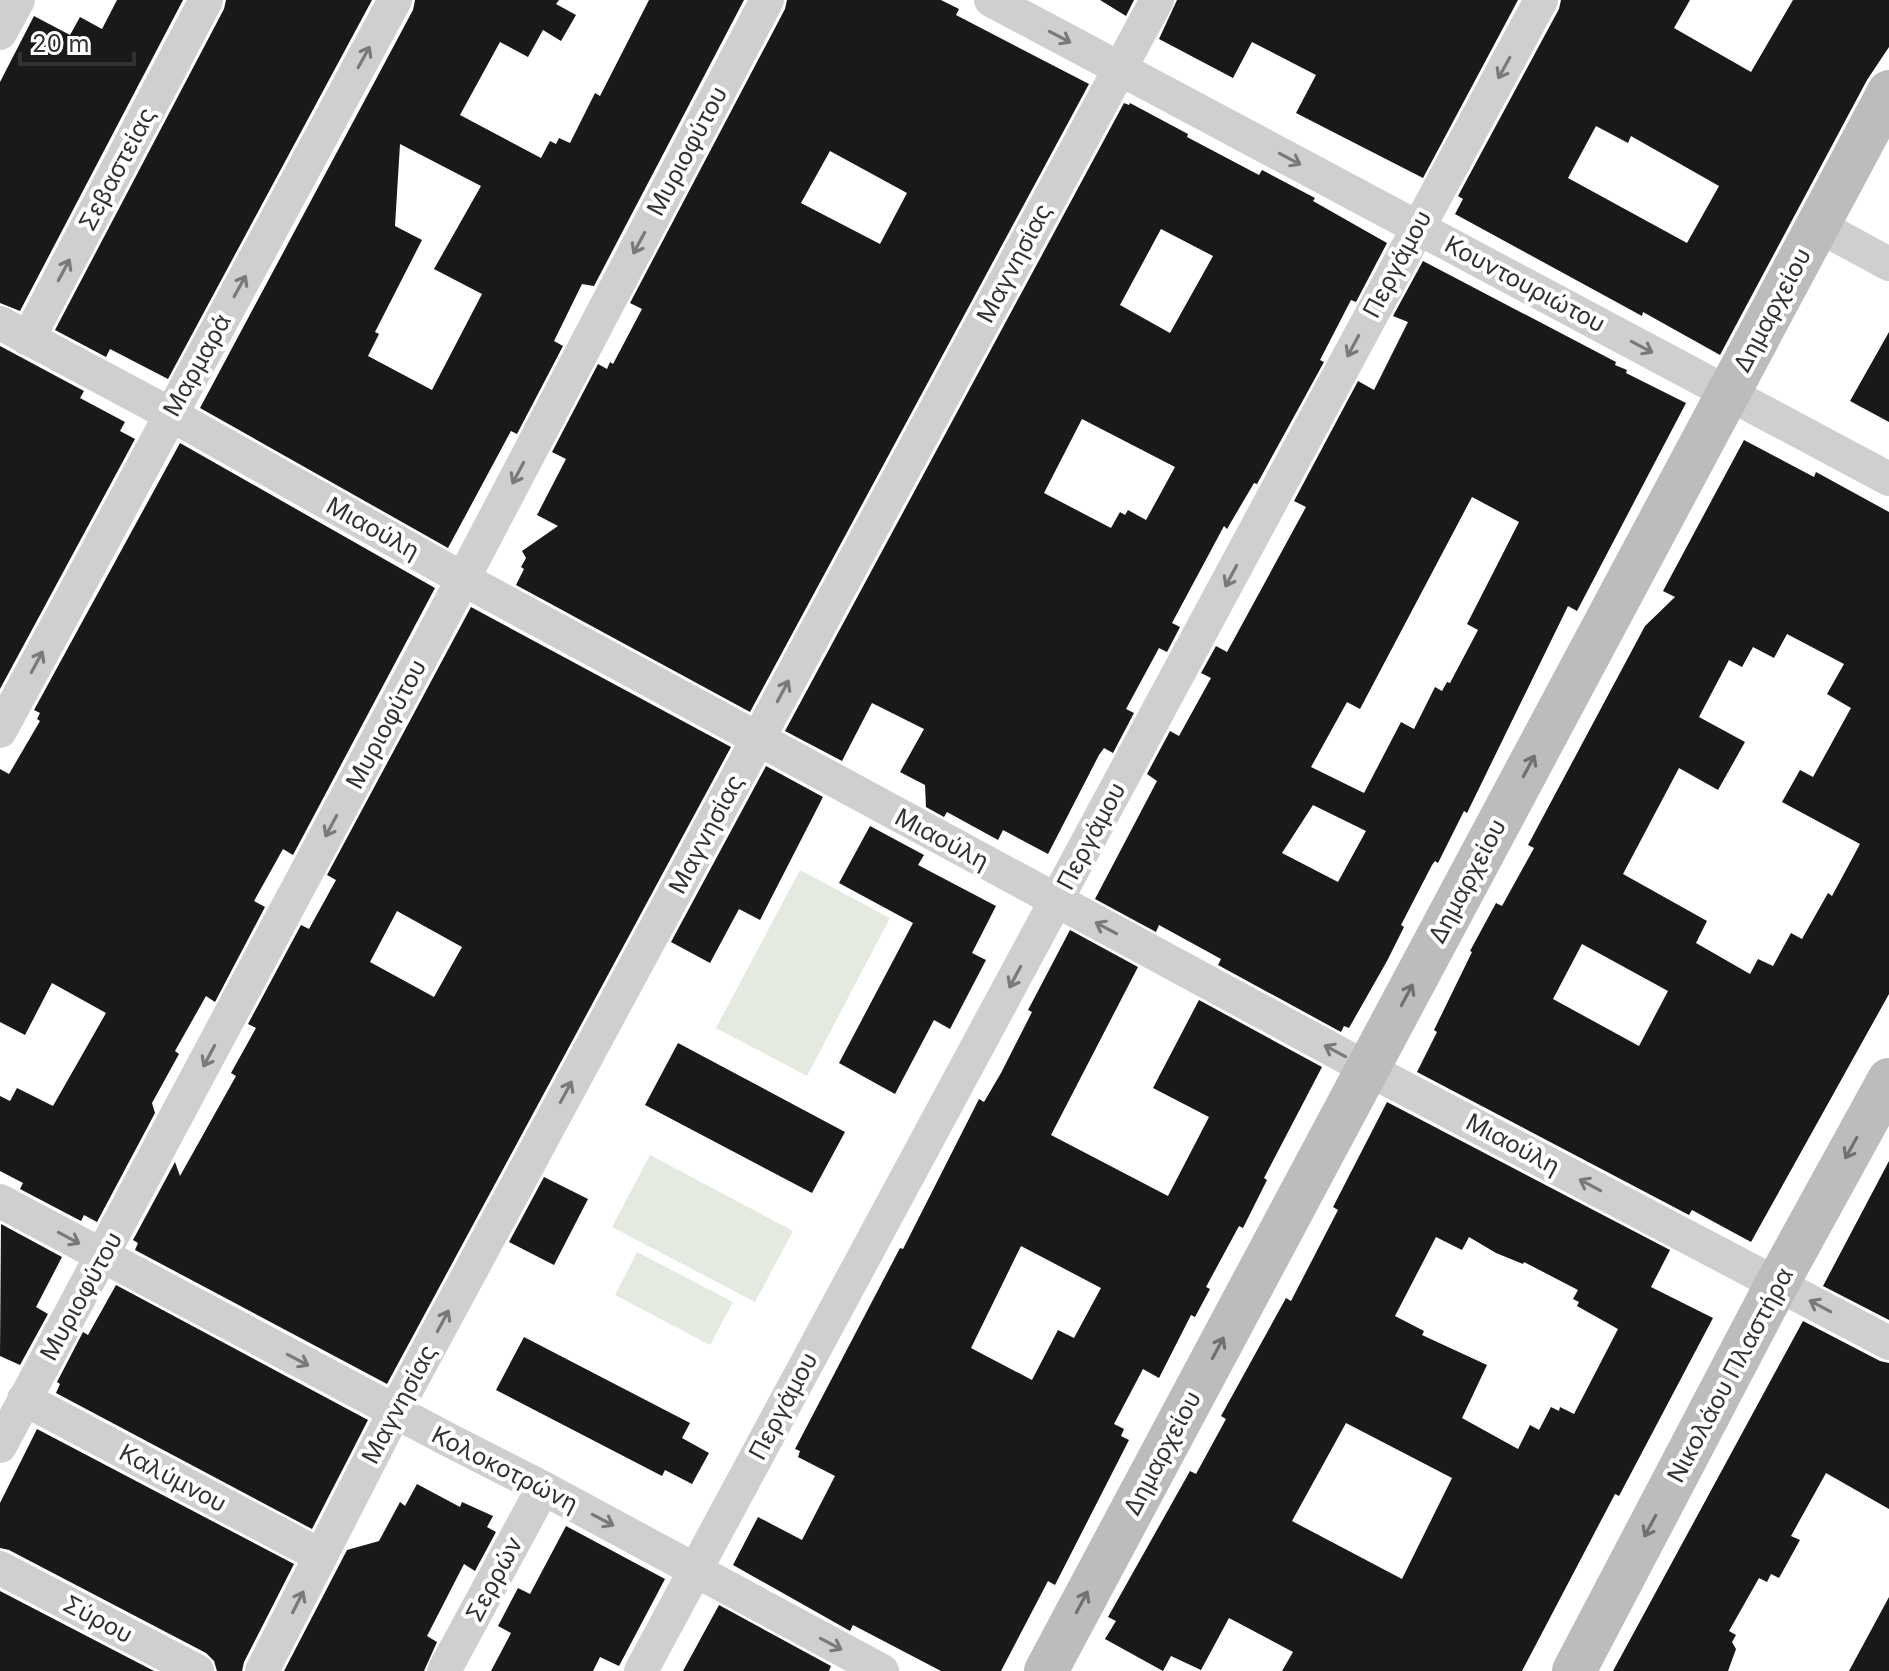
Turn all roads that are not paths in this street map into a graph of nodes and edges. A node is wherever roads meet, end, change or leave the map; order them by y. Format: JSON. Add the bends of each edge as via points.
{"nodes":[{"id":1,"x":18,"y":0,"type":"edge"},
{"id":2,"x":206,"y":0,"type":"edge"},
{"id":3,"x":395,"y":0,"type":"edge"},
{"id":4,"x":767,"y":0,"type":"edge"},
{"id":5,"x":991,"y":0,"type":"edge"},
{"id":6,"x":1157,"y":0,"type":"edge"},
{"id":7,"x":1541,"y":0,"type":"edge"},
{"id":8,"x":0,"y":33,"type":"edge"},
{"id":9,"x":1119,"y":69,"type":"junction"},
{"id":10,"x":1889,"y":92,"type":"edge"},
{"id":11,"x":1817,"y":225,"type":"junction"},
{"id":12,"x":1417,"y":227,"type":"junction"},
{"id":13,"x":1889,"y":264,"type":"edge"},
{"id":14,"x":14,"y":331,"type":"edge"},
{"id":15,"x":1727,"y":393,"type":"junction"},
{"id":16,"x":170,"y":414,"type":"junction"},
{"id":17,"x":1889,"y":479,"type":"edge"},
{"id":18,"x":463,"y":579,"type":"junction"},
{"id":19,"x":0,"y":731,"type":"edge"},
{"id":20,"x":757,"y":739,"type":"junction"},
{"id":21,"x":1056,"y":901,"type":"junction"},
{"id":22,"x":1368,"y":1069,"type":"junction"},
{"id":23,"x":1889,"y":1080,"type":"edge"},
{"id":24,"x":0,"y":1201,"type":"edge"},
{"id":25,"x":103,"y":1256,"type":"junction"},
{"id":26,"x":1778,"y":1282,"type":"junction"},
{"id":27,"x":1889,"y":1343,"type":"edge"},
{"id":28,"x":24,"y":1399,"type":"junction"},
{"id":29,"x":395,"y":1411,"type":"junction"},
{"id":30,"x":0,"y":1446,"type":"edge"},
{"id":31,"x":543,"y":1488,"type":"junction"},
{"id":32,"x":321,"y":1556,"type":"junction"},
{"id":33,"x":0,"y":1568,"type":"edge"},
{"id":34,"x":695,"y":1570,"type":"junction"},
{"id":35,"x":197,"y":1671,"type":"edge"},
{"id":36,"x":262,"y":1671,"type":"edge"},
{"id":37,"x":444,"y":1671,"type":"edge"},
{"id":38,"x":641,"y":1671,"type":"edge"},
{"id":39,"x":882,"y":1671,"type":"edge"},
{"id":40,"x":1046,"y":1671,"type":"edge"},
{"id":41,"x":1574,"y":1671,"type":"edge"}],
"edges":[{"from":1,"to":8,"type":"street"},
{"from":14,"to":2,"type":"street","name":"Σεβαστείας","one_way":true},
{"from":16,"to":3,"type":"street","name":"Μαρμαρά","one_way":true},
{"from":4,"to":18,"type":"street","name":"Μυριοφύτου","one_way":true},
{"from":5,"to":9,"type":"street","name":"Κουντουριώτου","one_way":true},
{"from":6,"to":9,"type":"street","name":"Μαγνησίας"},
{"from":7,"to":12,"type":"street","name":"Περγάμου","one_way":true},
{"from":9,"to":12,"type":"street","name":"Κουντουριώτου","one_way":true},
{"from":20,"to":9,"type":"street","name":"Μαγνησίας","one_way":true},
{"from":10,"to":11,"type":"street","name":"Δημαρχείου"},
{"from":11,"to":13,"type":"street"},
{"from":11,"to":15,"type":"street","name":"Δημαρχείου"},
{"from":12,"to":15,"type":"street","name":"Κουντουριώτου","one_way":true},
{"from":12,"to":21,"type":"street","name":"Περγάμου","one_way":true},
{"from":14,"to":16,"type":"street","name":"Μιαούλη"},
{"from":15,"to":17,"type":"street","name":"Κουντουριώτου"},
{"from":22,"to":15,"type":"street","name":"Δημαρχείου","one_way":true},
{"from":16,"to":18,"type":"street","name":"Μιαούλη"},
{"from":19,"to":16,"type":"street","name":"Μαρμαρά","one_way":true},
{"from":18,"to":20,"type":"street","name":"Μιαούλη"},
{"from":18,"to":25,"type":"street","name":"Μυριοφύτου","one_way":true},
{"from":20,"to":21,"type":"street","name":"Μιαούλη"},
{"from":29,"to":20,"type":"street","name":"Μαγνησίας","one_way":true},
{"from":22,"to":21,"type":"street","name":"Μιαούλη","one_way":true},
{"from":21,"to":34,"type":"street","name":"Περγάμου","one_way":true},
{"from":26,"to":22,"type":"street","name":"Μιαούλη","one_way":true},
{"from":40,"to":22,"type":"street","name":"Δημαρχείου","one_way":true},
{"from":23,"to":26,"type":"street","name":"Νικολάου Πλαστήρα","one_way":true},
{"from":24,"to":25,"type":"street","name":"Κολοκοτρώνη","one_way":true},
{"from":25,"to":28,"type":"street","name":"Μυριοφύτου"},
{"from":25,"to":29,"type":"street","name":"Κολοκοτρώνη","one_way":true},
{"from":27,"to":26,"type":"street","name":"Μιαούλη","one_way":true},
{"from":26,"to":41,"type":"street","name":"Νικολάου Πλαστήρα","one_way":true},
{"from":28,"to":30,"type":"street","name":"Μυριοφύτου"},
{"from":28,"to":32,"type":"street","name":"Καλύμνου"},
{"from":29,"to":31,"type":"street","name":"Κολοκοτρώνη"},
{"from":29,"to":32,"type":"street","name":"Μαγνησίας"},
{"from":31,"to":34,"type":"street","name":"Κολοκοτρώνη","one_way":true},
{"from":31,"to":37,"type":"street","name":"Σερρών"},
{"from":36,"to":32,"type":"street","name":"Μαγνησίας","one_way":true},
{"from":33,"to":35,"type":"street","name":"Σύρου"},
{"from":34,"to":38,"type":"street","name":"Περγάμου"},
{"from":34,"to":39,"type":"street","name":"Κολοκοτρώνη","one_way":true}]}
